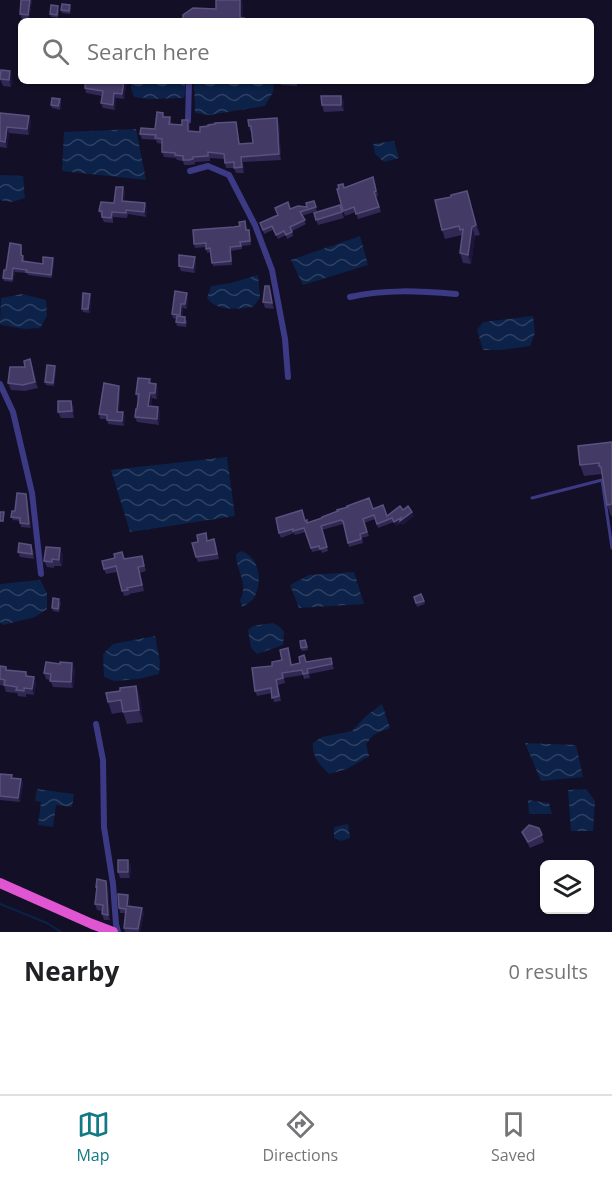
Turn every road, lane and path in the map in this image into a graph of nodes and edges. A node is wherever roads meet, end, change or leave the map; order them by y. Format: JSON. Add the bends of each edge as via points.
{"nodes":[{"id":1,"x":189,"y":84,"type":"edge"},
{"id":2,"x":188,"y":121,"type":"edge"},
{"id":3,"x":190,"y":171,"type":"dead end"},
{"id":4,"x":456,"y":294,"type":"dead end"},
{"id":5,"x":350,"y":297,"type":"dead end"},
{"id":6,"x":288,"y":377,"type":"dead end"},
{"id":7,"x":0,"y":384,"type":"edge"},
{"id":8,"x":532,"y":498,"type":"dead end"},
{"id":9,"x":612,"y":548,"type":"edge"},
{"id":10,"x":41,"y":574,"type":"dead end"},
{"id":11,"x":96,"y":724,"type":"dead end"},
{"id":12,"x":0,"y":883,"type":"edge"},
{"id":13,"x":113,"y":932,"type":"edge"},
{"id":14,"x":118,"y":932,"type":"edge"}],
"edges":[{"from":1,"to":2,"type":"street"},
{"from":3,"to":6,"type":"street","via":[[208,166],[230,175],[255,225],[272,270]]},
{"from":4,"to":5,"type":"street","via":[[398,291]]},
{"from":7,"to":10,"type":"street","via":[[12,412],[32,493]]},
{"from":8,"to":9,"type":"lane","via":[[602,480]]},
{"from":11,"to":14,"type":"street","via":[[103,760],[104,827]]},
{"from":12,"to":13,"type":"highway"}]}
